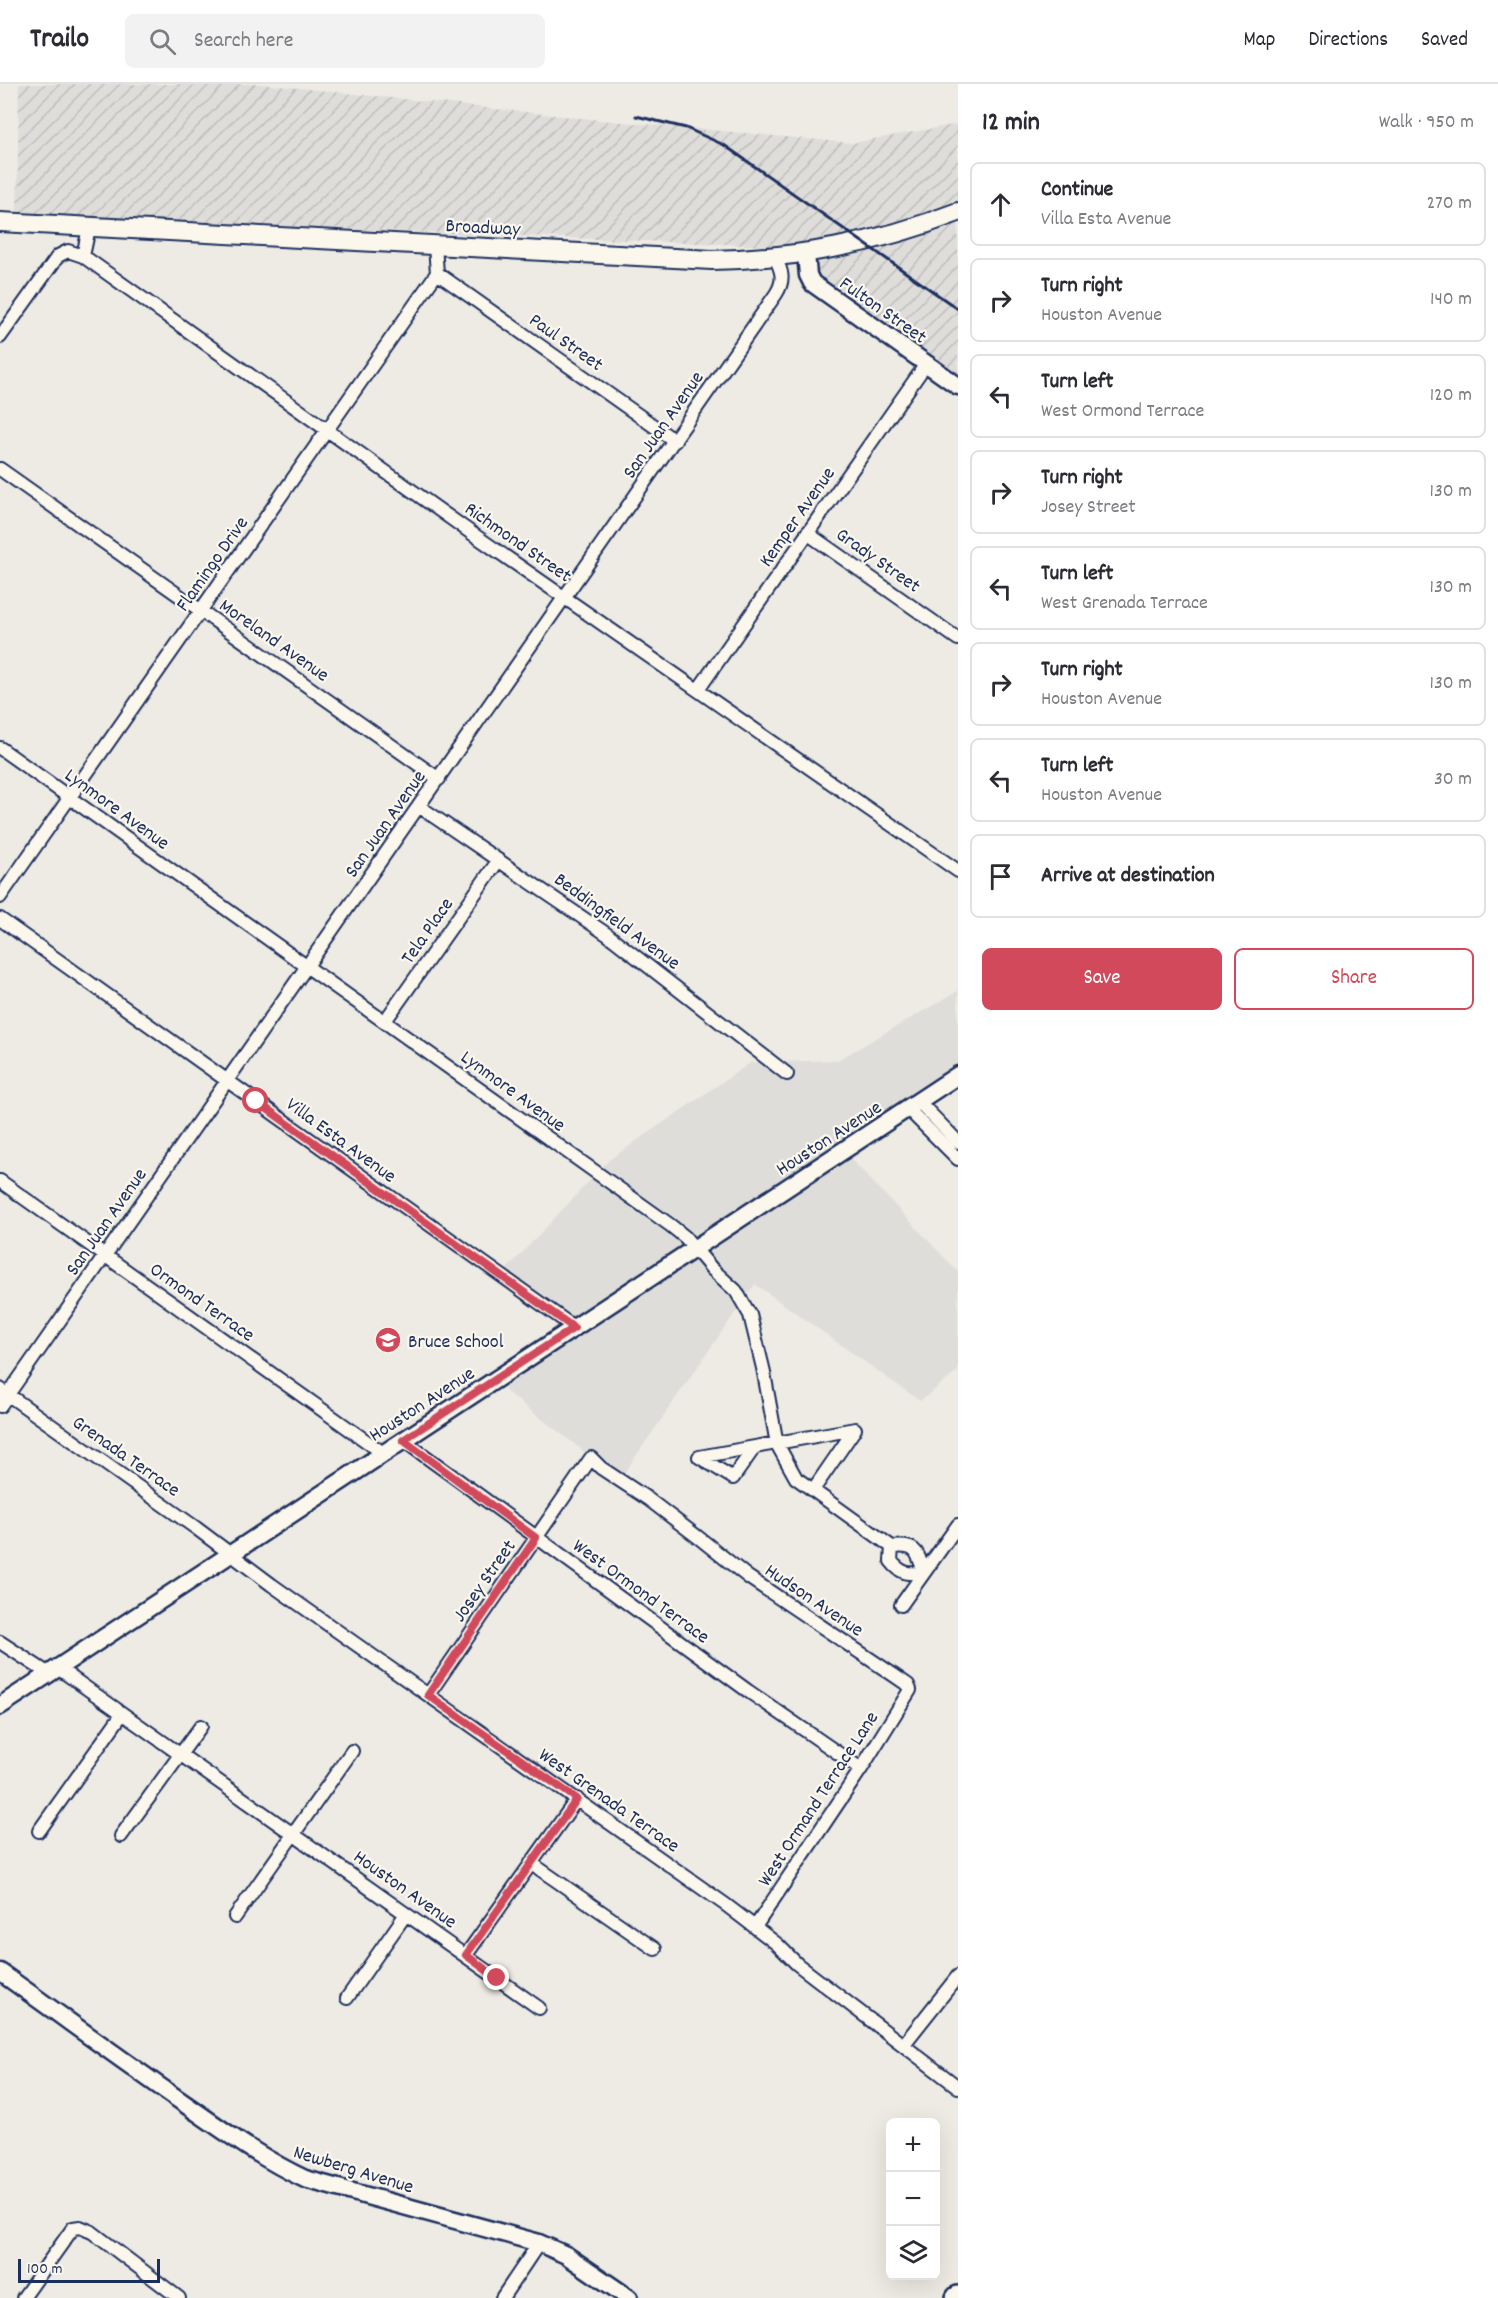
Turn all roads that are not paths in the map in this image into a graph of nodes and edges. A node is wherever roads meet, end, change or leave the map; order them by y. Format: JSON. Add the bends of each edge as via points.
{"nodes":[{"id":1,"x":958,"y":212,"type":"edge"},
{"id":2,"x":0,"y":222,"type":"edge"},
{"id":3,"x":89,"y":228,"type":"junction"},
{"id":4,"x":435,"y":246,"type":"junction"},
{"id":5,"x":806,"y":254,"type":"junction"},
{"id":6,"x":83,"y":256,"type":"junction"},
{"id":7,"x":775,"y":257,"type":"junction"},
{"id":8,"x":437,"y":273,"type":"junction"},
{"id":9,"x":0,"y":337,"type":"edge"},
{"id":10,"x":926,"y":364,"type":"junction"},
{"id":11,"x":958,"y":386,"type":"edge"},
{"id":12,"x":327,"y":429,"type":"junction"},
{"id":13,"x":675,"y":441,"type":"junction"},
{"id":14,"x":0,"y":469,"type":"edge"},
{"id":15,"x":807,"y":533,"type":"junction"},
{"id":16,"x":565,"y":598,"type":"junction"},
{"id":17,"x":201,"y":611,"type":"junction"},
{"id":18,"x":958,"y":639,"type":"edge"},
{"id":19,"x":698,"y":690,"type":"junction"},
{"id":20,"x":0,"y":748,"type":"edge"},
{"id":21,"x":439,"y":779,"type":"junction"},
{"id":22,"x":70,"y":797,"type":"junction"},
{"id":23,"x":420,"y":807,"type":"junction"},
{"id":24,"x":498,"y":861,"type":"junction"},
{"id":25,"x":958,"y":871,"type":"edge"},
{"id":26,"x":0,"y":897,"type":"edge"},
{"id":27,"x":0,"y":919,"type":"edge"},
{"id":28,"x":308,"y":966,"type":"junction"},
{"id":29,"x":385,"y":1021,"type":"junction"},
{"id":30,"x":787,"y":1074,"type":"dead end"},
{"id":31,"x":958,"y":1075,"type":"edge"},
{"id":32,"x":228,"y":1080,"type":"junction"},
{"id":33,"x":913,"y":1106,"type":"junction"},
{"id":34,"x":958,"y":1142,"type":"edge"},
{"id":35,"x":958,"y":1159,"type":"edge"},
{"id":36,"x":0,"y":1181,"type":"edge"},
{"id":37,"x":695,"y":1250,"type":"junction"},
{"id":38,"x":105,"y":1256,"type":"junction"},
{"id":39,"x":574,"y":1328,"type":"junction"},
{"id":40,"x":4,"y":1392,"type":"edge"},
{"id":41,"x":0,"y":1406,"type":"edge"},
{"id":42,"x":403,"y":1440,"type":"junction"},
{"id":43,"x":777,"y":1444,"type":"junction"},
{"id":44,"x":754,"y":1448,"type":"dead end"},
{"id":45,"x":383,"y":1453,"type":"junction"},
{"id":46,"x":591,"y":1458,"type":"joint"},
{"id":47,"x":813,"y":1490,"type":"junction"},
{"id":48,"x":958,"y":1525,"type":"edge"},
{"id":49,"x":536,"y":1538,"type":"junction"},
{"id":50,"x":892,"y":1547,"type":"junction"},
{"id":51,"x":231,"y":1554,"type":"junction"},
{"id":52,"x":924,"y":1572,"type":"junction"},
{"id":53,"x":901,"y":1605,"type":"dead end"},
{"id":54,"x":0,"y":1642,"type":"edge"},
{"id":55,"x":53,"y":1671,"type":"junction"},
{"id":56,"x":910,"y":1690,"type":"joint"},
{"id":57,"x":428,"y":1695,"type":"junction"},
{"id":58,"x":0,"y":1706,"type":"edge"},
{"id":59,"x":122,"y":1714,"type":"junction"},
{"id":60,"x":201,"y":1726,"type":"dead end"},
{"id":61,"x":352,"y":1751,"type":"dead end"},
{"id":62,"x":180,"y":1754,"type":"junction"},
{"id":63,"x":861,"y":1769,"type":"junction"},
{"id":64,"x":577,"y":1799,"type":"junction"},
{"id":65,"x":39,"y":1831,"type":"dead end"},
{"id":66,"x":292,"y":1834,"type":"junction"},
{"id":67,"x":121,"y":1836,"type":"dead end"},
{"id":68,"x":531,"y":1863,"type":"junction"},
{"id":69,"x":406,"y":1914,"type":"junction"},
{"id":70,"x":235,"y":1917,"type":"dead end"},
{"id":71,"x":756,"y":1927,"type":"junction"},
{"id":72,"x":655,"y":1949,"type":"dead end"},
{"id":73,"x":466,"y":1955,"type":"junction"},
{"id":74,"x":0,"y":1972,"type":"edge"},
{"id":75,"x":958,"y":1976,"type":"edge"},
{"id":76,"x":347,"y":1998,"type":"dead end"},
{"id":77,"x":539,"y":2008,"type":"dead end"},
{"id":78,"x":904,"y":2044,"type":"junction"},
{"id":79,"x":958,"y":2087,"type":"edge"},
{"id":80,"x":539,"y":2243,"type":"junction"},
{"id":81,"x":22,"y":2298,"type":"edge"},
{"id":82,"x":179,"y":2298,"type":"edge"},
{"id":83,"x":502,"y":2298,"type":"edge"},
{"id":84,"x":629,"y":2298,"type":"edge"}],
"edges":[{"from":1,"to":5,"type":"main road","name":"Broadway","via":[[897,234]]},
{"from":2,"to":3,"type":"main road","name":"Broadway"},
{"from":3,"to":4,"type":"main road","name":"Broadway"},
{"from":3,"to":6,"type":"street"},
{"from":4,"to":7,"type":"main road","name":"Broadway","via":[[712,260]]},
{"from":4,"to":8,"type":"street"},
{"from":5,"to":7,"type":"main road","name":"Broadway"},
{"from":5,"to":10,"type":"street","name":"Fulton Street","via":[[812,284]]},
{"from":6,"to":9,"type":"street","via":[[68,251],[58,255]]},
{"from":6,"to":12,"type":"street","name":"Richmond Street"},
{"from":7,"to":13,"type":"street","name":"San Juan Avenue","via":[[782,276],[781,286]]},
{"from":8,"to":12,"type":"street","name":"Flamingo Drive"},
{"from":8,"to":13,"type":"street","name":"Paul Street"},
{"from":10,"to":11,"type":"street","name":"Fulton Street"},
{"from":10,"to":15,"type":"street","name":"Kemper Avenue"},
{"from":12,"to":16,"type":"street","name":"Richmond Street"},
{"from":12,"to":17,"type":"street","name":"Flamingo Drive"},
{"from":13,"to":16,"type":"street","name":"San Juan Avenue"},
{"from":14,"to":17,"type":"street","name":"Moreland Avenue"},
{"from":15,"to":18,"type":"street","name":"Grady Street"},
{"from":15,"to":19,"type":"street","name":"Kemper Avenue"},
{"from":16,"to":19,"type":"street","name":"Richmond Street"},
{"from":16,"to":21,"type":"street","name":"San Juan Avenue"},
{"from":17,"to":21,"type":"street","name":"Moreland Avenue"},
{"from":17,"to":22,"type":"street","name":"Flamingo Drive"},
{"from":19,"to":25,"type":"street","name":"Richmond Street"},
{"from":20,"to":22,"type":"street","name":"Lynmore Avenue"},
{"from":21,"to":23,"type":"street","name":"San Juan Avenue"},
{"from":22,"to":26,"type":"street","name":"Flamingo Drive"},
{"from":22,"to":28,"type":"street","name":"Lynmore Avenue"},
{"from":23,"to":24,"type":"street","name":"Beddingfield Avenue"},
{"from":23,"to":28,"type":"street","name":"San Juan Avenue"},
{"from":24,"to":29,"type":"street","name":"Tela Place"},
{"from":24,"to":30,"type":"street","name":"Beddingfield Avenue","via":[[646,962]]},
{"from":27,"to":32,"type":"street","name":"Villa Esta Avenue"},
{"from":28,"to":29,"type":"street","name":"Lynmore Avenue"},
{"from":28,"to":32,"type":"street","name":"San Juan Avenue"},
{"from":29,"to":37,"type":"street","name":"Lynmore Avenue","via":[[670,1225]]},
{"from":31,"to":33,"type":"street","name":"Houston Avenue"},
{"from":32,"to":38,"type":"street","name":"San Juan Avenue"},
{"from":32,"to":39,"type":"street","name":"Villa Esta Avenue"},
{"from":33,"to":34,"type":"street"},
{"from":33,"to":35,"type":"street"},
{"from":33,"to":37,"type":"street","name":"Houston Avenue"},
{"from":36,"to":38,"type":"street","name":"Ormond Terrace"},
{"from":37,"to":39,"type":"street","name":"Houston Avenue"},
{"from":37,"to":43,"type":"street","name":"Lynmore Avenue","via":[[736,1291],[750,1315]]},
{"from":38,"to":40,"type":"street","name":"San Juan Avenue"},
{"from":38,"to":45,"type":"street","name":"Ormond Terrace"},
{"from":39,"to":42,"type":"street","name":"Houston Avenue"},
{"from":40,"to":41,"type":"street","name":"San Juan Avenue"},
{"from":40,"to":51,"type":"street","name":"Grenada Terrace"},
{"from":42,"to":45,"type":"street","name":"Houston Avenue"},
{"from":42,"to":49,"type":"street","name":"West Ormond Terrace"},
{"from":43,"to":44,"type":"street"},
{"from":43,"to":47,"type":"street","name":"Lynmore Avenue","via":[[796,1478]]},
{"from":43,"to":47,"type":"street","via":[[855,1429]]},
{"from":45,"to":51,"type":"street","name":"Houston Avenue"},
{"from":46,"to":49,"type":"street","name":"Josey Street"},
{"from":46,"to":56,"type":"street","name":"Hudson Avenue","via":[[748,1577]]},
{"from":47,"to":50,"type":"street","name":"Lynmore Avenue"},
{"from":48,"to":52,"type":"street"},
{"from":49,"to":57,"type":"street","name":"Josey Street"},
{"from":49,"to":63,"type":"street","name":"West Ormond Terrace"},
{"from":50,"to":52,"type":"street","name":"Lynmore Avenue","via":[[907,1545],[917,1552]]},
{"from":50,"to":52,"type":"street","via":[[891,1561],[898,1570],[909,1575]]},
{"from":51,"to":55,"type":"street","name":"Houston Avenue"},
{"from":51,"to":57,"type":"street","name":"West Grenada Terrace"},
{"from":52,"to":53,"type":"street"},
{"from":54,"to":55,"type":"street"},
{"from":55,"to":58,"type":"street","name":"Houston Avenue"},
{"from":55,"to":59,"type":"street","name":"Houston Avenue"},
{"from":56,"to":63,"type":"street","name":"West Ormand Terrace Lane"},
{"from":57,"to":64,"type":"street","name":"West Grenada Terrace"},
{"from":59,"to":62,"type":"street","name":"Houston Avenue"},
{"from":59,"to":65,"type":"street"},
{"from":60,"to":62,"type":"street"},
{"from":61,"to":66,"type":"street"},
{"from":62,"to":66,"type":"street","name":"Houston Avenue"},
{"from":62,"to":67,"type":"street"},
{"from":63,"to":71,"type":"street","name":"West Ormand Terrace Lane"},
{"from":64,"to":68,"type":"street","name":"Houston Avenue"},
{"from":64,"to":71,"type":"street","name":"West Grenada Terrace"},
{"from":66,"to":69,"type":"street","name":"Houston Avenue"},
{"from":66,"to":70,"type":"street"},
{"from":68,"to":72,"type":"street"},
{"from":68,"to":73,"type":"street","name":"Houston Avenue"},
{"from":69,"to":73,"type":"street","name":"Houston Avenue"},
{"from":69,"to":76,"type":"street"},
{"from":71,"to":78,"type":"street","name":"West Grenada Terrace","via":[[797,1964]]},
{"from":73,"to":77,"type":"street","name":"Houston Avenue"},
{"from":74,"to":80,"type":"street","name":"Newberg Avenue","via":[[282,2169],[305,2179]]},
{"from":75,"to":78,"type":"street"},
{"from":78,"to":79,"type":"street","name":"West Grenada Terrace"},
{"from":80,"to":83,"type":"street"},
{"from":80,"to":84,"type":"street","name":"Newberg Avenue","via":[[566,2255]]},
{"from":81,"to":82,"type":"street","via":[[73,2228],[80,2227]]}]}
